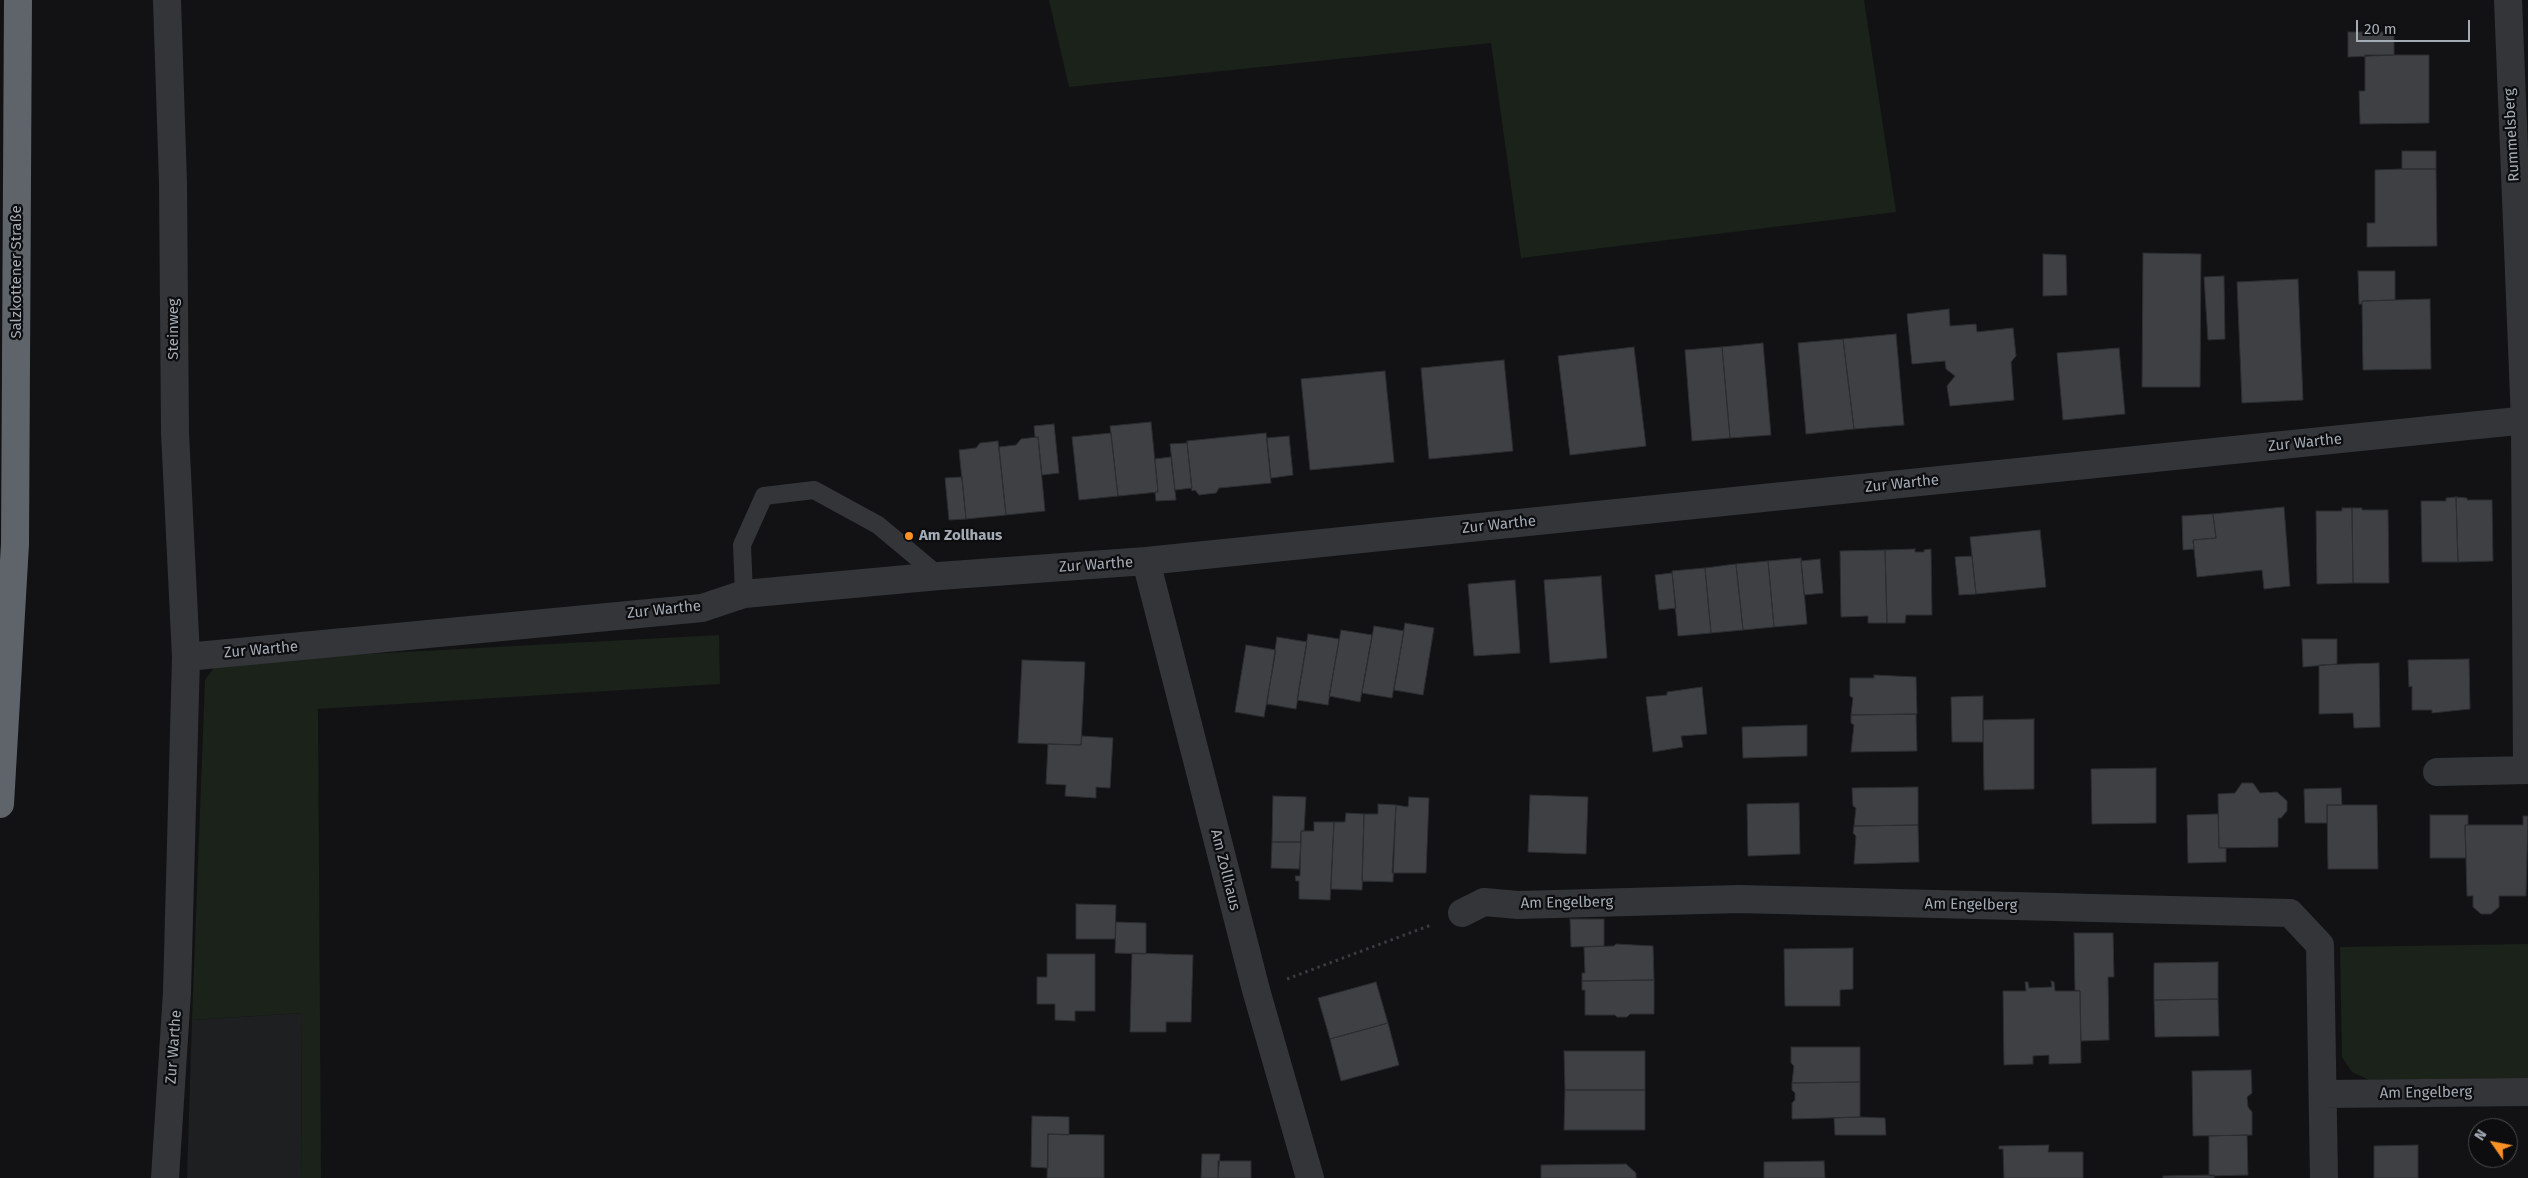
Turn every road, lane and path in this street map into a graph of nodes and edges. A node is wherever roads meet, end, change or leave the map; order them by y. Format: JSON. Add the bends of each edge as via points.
{"nodes":[{"id":1,"x":18,"y":0,"type":"edge"},
{"id":2,"x":167,"y":0,"type":"edge"},
{"id":3,"x":2508,"y":0,"type":"edge"},
{"id":4,"x":2518,"y":30,"type":"edge"},
{"id":5,"x":2527,"y":420,"type":"edge"},
{"id":6,"x":1146,"y":561,"type":"junction"},
{"id":7,"x":939,"y":576,"type":"junction"},
{"id":8,"x":744,"y":594,"type":"junction"},
{"id":9,"x":186,"y":657,"type":"junction"},
{"id":10,"x":2527,"y":770,"type":"edge"},
{"id":11,"x":2437,"y":772,"type":"dead end"},
{"id":12,"x":0,"y":804,"type":"edge"},
{"id":13,"x":1462,"y":913,"type":"joint"},
{"id":14,"x":1256,"y":990,"type":"junction"},
{"id":15,"x":2528,"y":1092,"type":"edge"},
{"id":16,"x":2323,"y":1094,"type":"junction"},
{"id":17,"x":166,"y":1178,"type":"edge"},
{"id":18,"x":1310,"y":1178,"type":"edge"},
{"id":19,"x":2324,"y":1178,"type":"edge"}],
"edges":[{"from":1,"to":12,"type":"highway","name":"Salzkottener Straße","via":[[15,544]]},
{"from":2,"to":9,"type":"street","name":"Steinweg","via":[[173,183],[175,433]]},
{"from":3,"to":4,"type":"street","name":"Rummelsberg"},
{"from":4,"to":5,"type":"street","name":"Rummelsberg"},
{"from":5,"to":6,"type":"street","name":"Zur Warthe"},
{"from":5,"to":10,"type":"street"},
{"from":6,"to":7,"type":"street","name":"Zur Warthe"},
{"from":6,"to":14,"type":"street","name":"Am Zollhaus"},
{"from":7,"to":8,"type":"street","name":"Zur Warthe"},
{"from":7,"to":8,"type":"lane","via":[[878,526],[814,490],[764,496],[742,545]]},
{"from":8,"to":9,"type":"street","name":"Zur Warthe","via":[[702,608]]},
{"from":9,"to":17,"type":"street","name":"Zur Warthe","via":[[177,992]]},
{"from":10,"to":11,"type":"street"},
{"from":13,"to":14,"type":"path"},
{"from":13,"to":16,"type":"street","name":"Am Engelberg","via":[[1484,902],[1518,905],[1739,899],[2290,913],[2320,945]]},
{"from":14,"to":18,"type":"street","name":"Am Zollhaus"},
{"from":15,"to":16,"type":"street","name":"Am Engelberg"},
{"from":16,"to":19,"type":"street","name":"Am Engelberg"}]}
